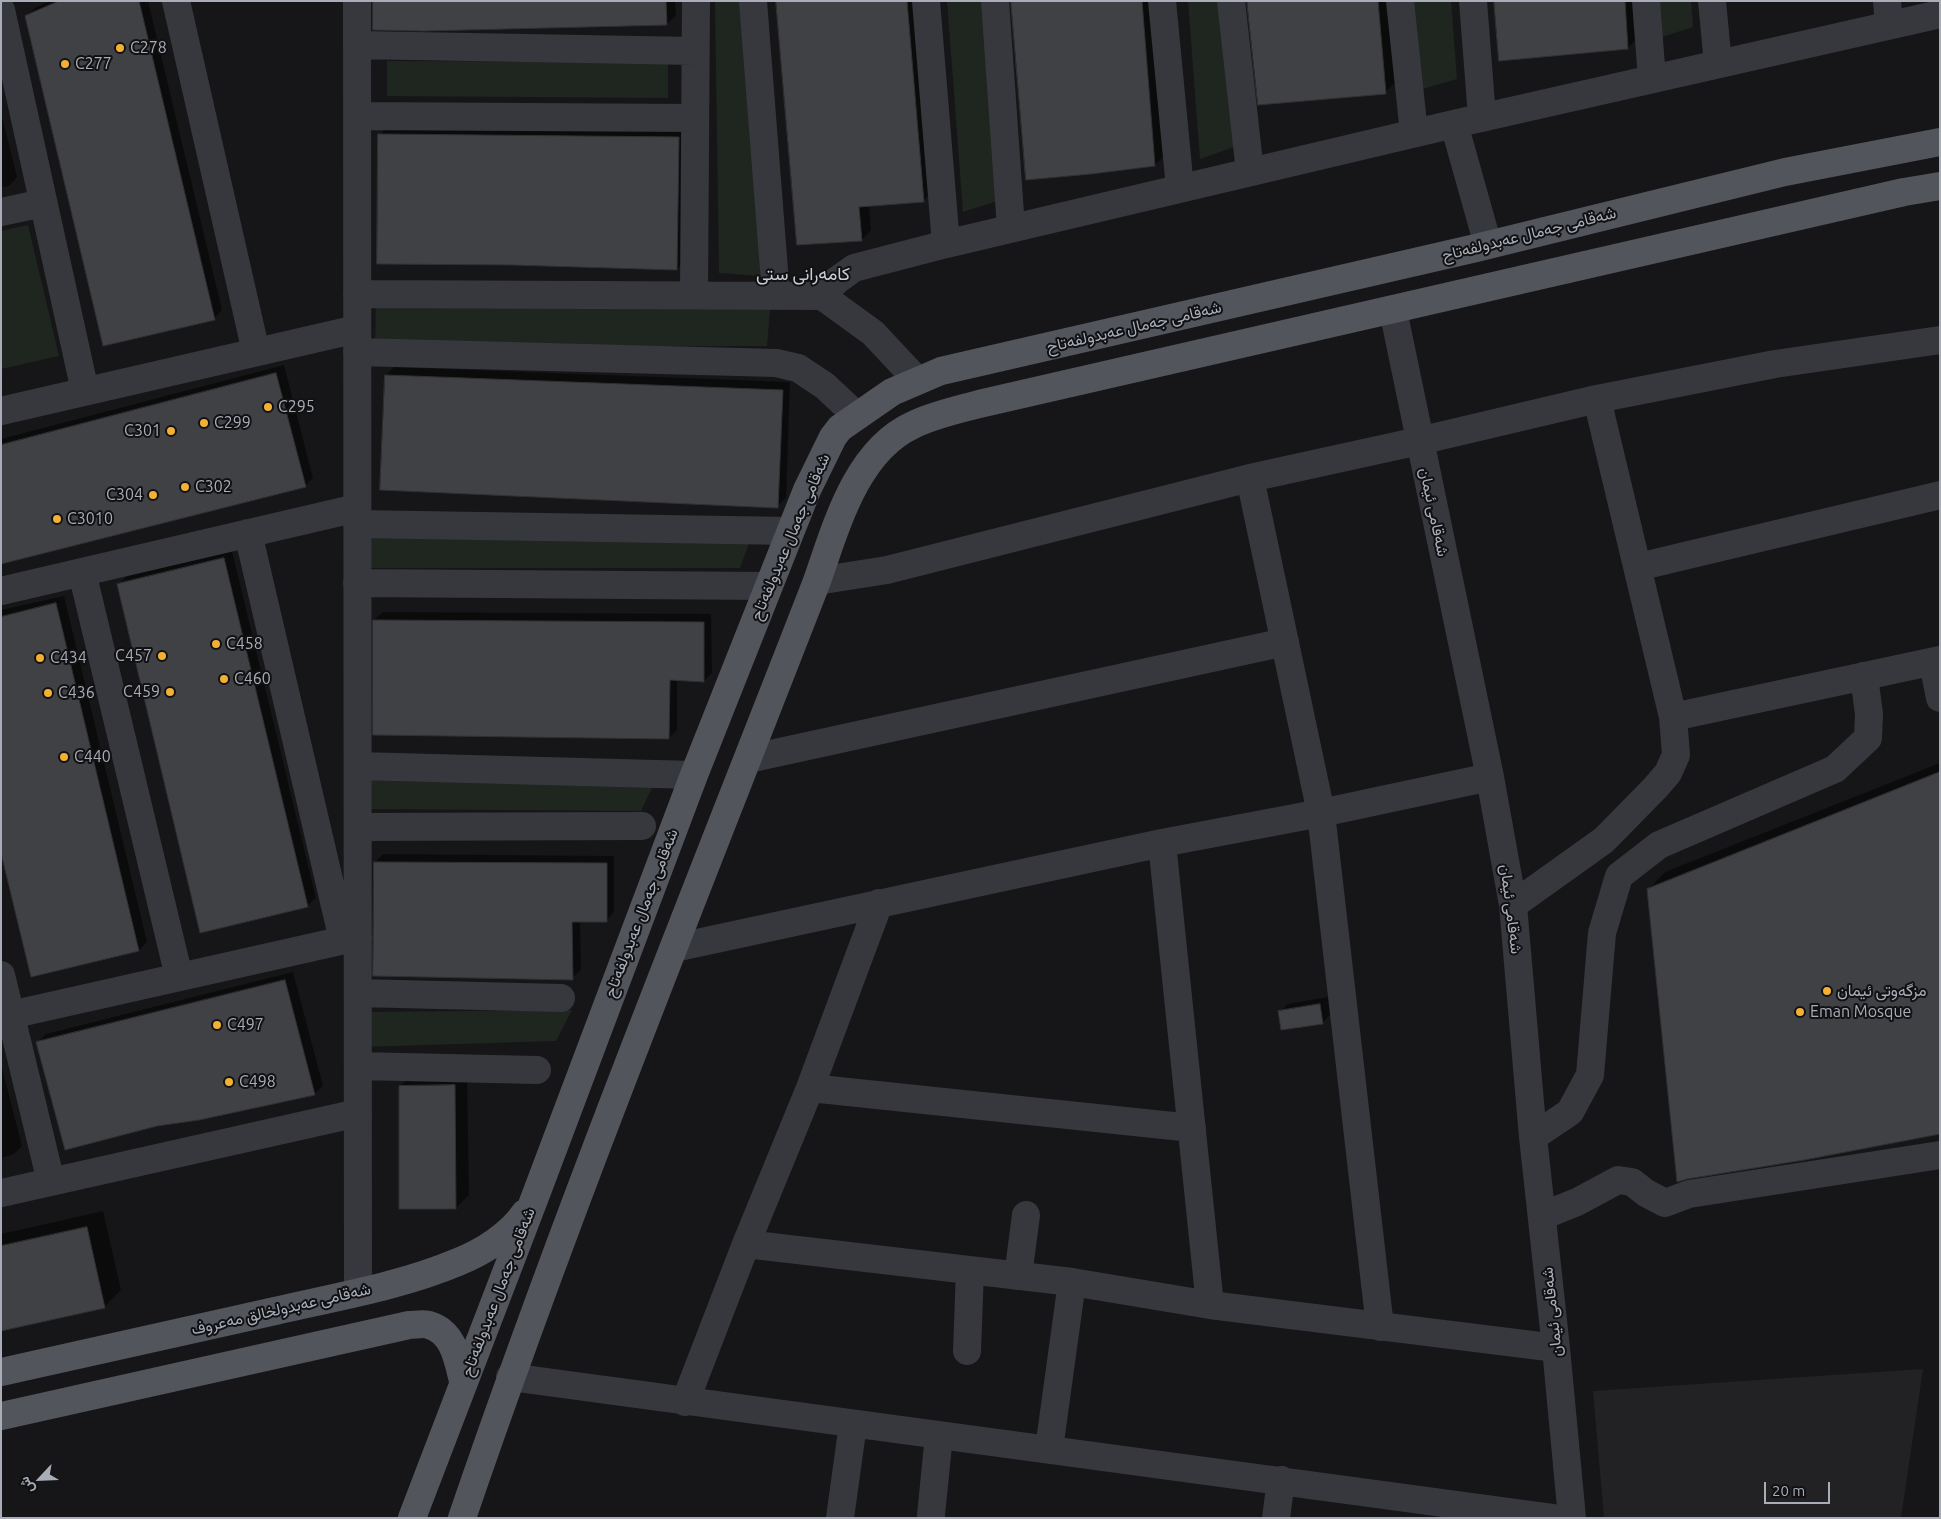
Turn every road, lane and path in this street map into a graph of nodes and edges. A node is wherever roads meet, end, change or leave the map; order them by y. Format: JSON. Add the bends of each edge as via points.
{"nodes":[{"id":1,"x":176,"y":1,"type":"edge"},
{"id":2,"x":357,"y":1,"type":"edge"},
{"id":3,"x":696,"y":1,"type":"edge"},
{"id":4,"x":753,"y":1,"type":"edge"},
{"id":5,"x":926,"y":1,"type":"edge"},
{"id":6,"x":996,"y":1,"type":"edge"},
{"id":7,"x":1162,"y":1,"type":"edge"},
{"id":8,"x":1231,"y":1,"type":"edge"},
{"id":9,"x":1400,"y":1,"type":"edge"},
{"id":10,"x":1473,"y":1,"type":"edge"},
{"id":11,"x":1646,"y":1,"type":"edge"},
{"id":12,"x":1712,"y":1,"type":"edge"},
{"id":13,"x":1,"y":10,"type":"edge"},
{"id":14,"x":1888,"y":13,"type":"edge"},
{"id":15,"x":1940,"y":14,"type":"edge"},
{"id":16,"x":357,"y":44,"type":"junction"},
{"id":17,"x":696,"y":51,"type":"junction"},
{"id":18,"x":1718,"y":64,"type":"junction"},
{"id":19,"x":1652,"y":79,"type":"junction"},
{"id":20,"x":357,"y":116,"type":"junction"},
{"id":21,"x":1482,"y":117,"type":"junction"},
{"id":22,"x":695,"y":118,"type":"junction"},
{"id":23,"x":1454,"y":124,"type":"junction"},
{"id":24,"x":1414,"y":134,"type":"junction"},
{"id":25,"x":1940,"y":142,"type":"edge"},
{"id":26,"x":1250,"y":172,"type":"junction"},
{"id":27,"x":1940,"y":186,"type":"edge"},
{"id":28,"x":1180,"y":188,"type":"junction"},
{"id":29,"x":1904,"y":192,"type":"junction"},
{"id":30,"x":1940,"y":200,"type":"edge"},
{"id":31,"x":43,"y":203,"type":"junction"},
{"id":32,"x":1,"y":212,"type":"edge"},
{"id":33,"x":1011,"y":228,"type":"junction"},
{"id":34,"x":946,"y":244,"type":"junction"},
{"id":35,"x":1488,"y":245,"type":"junction"},
{"id":36,"x":357,"y":294,"type":"junction"},
{"id":37,"x":694,"y":294,"type":"junction"},
{"id":38,"x":776,"y":295,"type":"junction"},
{"id":39,"x":822,"y":296,"type":"junction"},
{"id":40,"x":1393,"y":310,"type":"junction"},
{"id":41,"x":1940,"y":340,"type":"edge"},
{"id":42,"x":357,"y":341,"type":"junction"},
{"id":43,"x":256,"y":352,"type":"junction"},
{"id":44,"x":917,"y":380,"type":"junction"},
{"id":45,"x":85,"y":391,"type":"junction"},
{"id":46,"x":1597,"y":399,"type":"junction"},
{"id":47,"x":1,"y":411,"type":"edge"},
{"id":48,"x":857,"y":416,"type":"junction"},
{"id":49,"x":1419,"y":441,"type":"junction"},
{"id":50,"x":1250,"y":478,"type":"junction"},
{"id":51,"x":1940,"y":495,"type":"edge"},
{"id":52,"x":357,"y":516,"type":"junction"},
{"id":53,"x":790,"y":530,"type":"junction"},
{"id":54,"x":248,"y":533,"type":"junction"},
{"id":55,"x":1638,"y":567,"type":"junction"},
{"id":56,"x":82,"y":572,"type":"junction"},
{"id":57,"x":817,"y":581,"type":"junction"},
{"id":58,"x":357,"y":583,"type":"junction"},
{"id":59,"x":768,"y":586,"type":"junction"},
{"id":60,"x":1,"y":591,"type":"edge"},
{"id":61,"x":1285,"y":642,"type":"junction"},
{"id":62,"x":1936,"y":661,"type":"edge"},
{"id":63,"x":1864,"y":676,"type":"junction"},
{"id":64,"x":1940,"y":698,"type":"edge"},
{"id":65,"x":1673,"y":717,"type":"junction"},
{"id":66,"x":748,"y":759,"type":"junction"},
{"id":67,"x":358,"y":766,"type":"junction"},
{"id":68,"x":694,"y":775,"type":"junction"},
{"id":69,"x":1490,"y":777,"type":"junction"},
{"id":70,"x":1321,"y":813,"type":"junction"},
{"id":71,"x":642,"y":826,"type":"dead end"},
{"id":72,"x":358,"y":827,"type":"junction"},
{"id":73,"x":1162,"y":843,"type":"junction"},
{"id":74,"x":879,"y":903,"type":"junction"},
{"id":75,"x":1513,"y":905,"type":"junction"},
{"id":76,"x":350,"y":938,"type":"junction"},
{"id":77,"x":674,"y":948,"type":"junction"},
{"id":78,"x":1,"y":975,"type":"edge"},
{"id":79,"x":179,"y":977,"type":"junction"},
{"id":80,"x":358,"y":993,"type":"junction"},
{"id":81,"x":561,"y":998,"type":"dead end"},
{"id":82,"x":6,"y":1016,"type":"edge"},
{"id":83,"x":358,"y":1066,"type":"junction"},
{"id":84,"x":537,"y":1070,"type":"dead end"},
{"id":85,"x":581,"y":1075,"type":"junction"},
{"id":86,"x":618,"y":1088,"type":"junction"},
{"id":87,"x":810,"y":1088,"type":"junction"},
{"id":88,"x":358,"y":1113,"type":"junction"},
{"id":89,"x":1192,"y":1128,"type":"junction"},
{"id":90,"x":1533,"y":1137,"type":"junction"},
{"id":91,"x":1940,"y":1156,"type":"edge"},
{"id":92,"x":51,"y":1182,"type":"junction"},
{"id":93,"x":1,"y":1193,"type":"edge"},
{"id":94,"x":535,"y":1197,"type":"junction"},
{"id":95,"x":1026,"y":1215,"type":"dead end"},
{"id":96,"x":1542,"y":1216,"type":"junction"},
{"id":97,"x":746,"y":1244,"type":"junction"},
{"id":98,"x":970,"y":1270,"type":"junction"},
{"id":99,"x":1018,"y":1276,"type":"junction"},
{"id":100,"x":1072,"y":1282,"type":"junction"},
{"id":101,"x":358,"y":1292,"type":"junction"},
{"id":102,"x":1210,"y":1305,"type":"junction"},
{"id":103,"x":1380,"y":1327,"type":"junction"},
{"id":104,"x":1556,"y":1348,"type":"junction"},
{"id":105,"x":967,"y":1351,"type":"dead end"},
{"id":106,"x":1,"y":1372,"type":"edge"},
{"id":107,"x":510,"y":1377,"type":"junction"},
{"id":108,"x":463,"y":1381,"type":"junction"},
{"id":109,"x":685,"y":1402,"type":"junction"},
{"id":110,"x":1,"y":1416,"type":"edge"},
{"id":111,"x":853,"y":1424,"type":"junction"},
{"id":112,"x":938,"y":1435,"type":"junction"},
{"id":113,"x":1050,"y":1449,"type":"junction"},
{"id":114,"x":1281,"y":1480,"type":"junction"},
{"id":115,"x":931,"y":1515,"type":"dead end"},
{"id":116,"x":412,"y":1518,"type":"edge"},
{"id":117,"x":462,"y":1518,"type":"edge"},
{"id":118,"x":840,"y":1518,"type":"edge"},
{"id":119,"x":1276,"y":1518,"type":"edge"},
{"id":120,"x":1554,"y":1518,"type":"edge"},
{"id":121,"x":1572,"y":1518,"type":"edge"}],
"edges":[{"from":1,"to":43,"type":"street"},
{"from":2,"to":16,"type":"street"},
{"from":3,"to":17,"type":"street"},
{"from":4,"to":38,"type":"street"},
{"from":5,"to":34,"type":"street"},
{"from":6,"to":33,"type":"street"},
{"from":7,"to":28,"type":"street"},
{"from":8,"to":26,"type":"street"},
{"from":9,"to":24,"type":"street"},
{"from":10,"to":21,"type":"street"},
{"from":11,"to":19,"type":"street"},
{"from":12,"to":18,"type":"street"},
{"from":13,"to":31,"type":"street"},
{"from":14,"to":15,"type":"street"},
{"from":14,"to":18,"type":"street"},
{"from":16,"to":17,"type":"street"},
{"from":16,"to":20,"type":"street"},
{"from":17,"to":22,"type":"street"},
{"from":18,"to":19,"type":"street"},
{"from":19,"to":21,"type":"street"},
{"from":20,"to":22,"type":"street"},
{"from":20,"to":36,"type":"street"},
{"from":21,"to":23,"type":"street"},
{"from":22,"to":37,"type":"street"},
{"from":23,"to":24,"type":"street"},
{"from":23,"to":35,"type":"street"},
{"from":24,"to":26,"type":"street"},
{"from":25,"to":35,"type":"main road","name":"شەقامی جەمال عەبدولفەتاح","via":[[1786,172]]},
{"from":26,"to":28,"type":"street"},
{"from":27,"to":29,"type":"main road"},
{"from":28,"to":33,"type":"street"},
{"from":29,"to":30,"type":"street"},
{"from":29,"to":40,"type":"main road"},
{"from":31,"to":32,"type":"street"},
{"from":31,"to":45,"type":"street"},
{"from":33,"to":34,"type":"street"},
{"from":34,"to":39,"type":"street","via":[[854,268]]},
{"from":35,"to":44,"type":"main road","name":"شەقامی جەمال عەبدولفەتاح","via":[[941,371]]},
{"from":36,"to":37,"type":"street"},
{"from":36,"to":42,"type":"street"},
{"from":37,"to":38,"type":"street"},
{"from":38,"to":39,"type":"street"},
{"from":39,"to":44,"type":"street","via":[[873,333]]},
{"from":40,"to":49,"type":"street","name":"شەقامی ئیمان"},
{"from":40,"to":57,"type":"main road","via":[[979,404],[912,425],[886,442],[850,492]]},
{"from":41,"to":46,"type":"street","via":[[1775,364]]},
{"from":42,"to":43,"type":"street"},
{"from":42,"to":48,"type":"street","via":[[776,363],[798,368],[825,386]]},
{"from":42,"to":52,"type":"street"},
{"from":43,"to":45,"type":"street"},
{"from":44,"to":48,"type":"main road","name":"شەقامی جەمال عەبدولفەتاح","via":[[892,392]]},
{"from":45,"to":47,"type":"street"},
{"from":46,"to":49,"type":"street"},
{"from":46,"to":55,"type":"street"},
{"from":48,"to":53,"type":"main road","name":"شەقامی جەمال عەبدولفەتاح","via":[[833,437]]},
{"from":49,"to":50,"type":"street"},
{"from":49,"to":69,"type":"street","name":"شەقامی ئیمان"},
{"from":50,"to":57,"type":"street","via":[[888,570]]},
{"from":50,"to":61,"type":"street"},
{"from":51,"to":55,"type":"street"},
{"from":52,"to":53,"type":"street"},
{"from":52,"to":54,"type":"street"},
{"from":52,"to":58,"type":"street"},
{"from":53,"to":59,"type":"main road","name":"شەقامی جەمال عەبدولفەتاح"},
{"from":54,"to":56,"type":"street"},
{"from":54,"to":76,"type":"street"},
{"from":55,"to":65,"type":"street"},
{"from":56,"to":60,"type":"street"},
{"from":56,"to":79,"type":"street"},
{"from":57,"to":66,"type":"main road"},
{"from":58,"to":59,"type":"street"},
{"from":58,"to":67,"type":"street"},
{"from":59,"to":68,"type":"main road","name":"شەقامی جەمال عەبدولفەتاح"},
{"from":61,"to":66,"type":"street"},
{"from":61,"to":70,"type":"street"},
{"from":62,"to":63,"type":"street"},
{"from":62,"to":64,"type":"street"},
{"from":63,"to":65,"type":"street"},
{"from":63,"to":90,"type":"street","via":[[1869,714],[1868,738],[1835,769],[1659,845],[1620,876],[1602,933],[1590,1075],[1570,1112]]},
{"from":65,"to":75,"type":"street","via":[[1676,755],[1668,773],[1604,840]]},
{"from":66,"to":77,"type":"main road"},
{"from":67,"to":68,"type":"street"},
{"from":67,"to":72,"type":"street"},
{"from":68,"to":85,"type":"main road","name":"شەقامی جەمال عەبدولفەتاح"},
{"from":69,"to":70,"type":"street"},
{"from":69,"to":75,"type":"street","name":"شەقامی ئیمان"},
{"from":70,"to":73,"type":"street"},
{"from":70,"to":103,"type":"street"},
{"from":71,"to":72,"type":"street"},
{"from":72,"to":76,"type":"street"},
{"from":73,"to":74,"type":"street"},
{"from":73,"to":89,"type":"street"},
{"from":74,"to":77,"type":"street"},
{"from":74,"to":87,"type":"street"},
{"from":75,"to":90,"type":"street","name":"شەقامی ئیمان"},
{"from":76,"to":79,"type":"street"},
{"from":76,"to":80,"type":"street"},
{"from":77,"to":86,"type":"main road"},
{"from":78,"to":82,"type":"street"},
{"from":79,"to":82,"type":"street"},
{"from":80,"to":81,"type":"street"},
{"from":80,"to":83,"type":"street"},
{"from":82,"to":92,"type":"street"},
{"from":83,"to":84,"type":"street"},
{"from":83,"to":88,"type":"street"},
{"from":85,"to":86,"type":"main road"},
{"from":85,"to":94,"type":"main road","name":"شەقامی جەمال عەبدولفەتاح"},
{"from":86,"to":107,"type":"main road"},
{"from":87,"to":89,"type":"street"},
{"from":87,"to":97,"type":"street"},
{"from":88,"to":92,"type":"street"},
{"from":88,"to":101,"type":"street"},
{"from":89,"to":102,"type":"street"},
{"from":90,"to":96,"type":"street","name":"شەقامی ئیمان"},
{"from":91,"to":96,"type":"street","via":[[1689,1194],[1665,1203],[1632,1182],[1618,1180]]},
{"from":92,"to":93,"type":"street"},
{"from":94,"to":101,"type":"main road","name":"شەقامی عەبدولخالق مەعروف","via":[[519,1221],[480,1251],[429,1273]]},
{"from":94,"to":108,"type":"main road","name":"شەقامی جەمال عەبدولفەتاح"},
{"from":95,"to":99,"type":"street"},
{"from":96,"to":104,"type":"street","name":"شەقامی ئیمان"},
{"from":97,"to":98,"type":"street"},
{"from":97,"to":109,"type":"street"},
{"from":98,"to":99,"type":"street"},
{"from":98,"to":105,"type":"street"},
{"from":99,"to":100,"type":"street"},
{"from":100,"to":102,"type":"street"},
{"from":100,"to":113,"type":"street"},
{"from":101,"to":106,"type":"main road","name":"شەقامی عەبدولخالق مەعروف"},
{"from":102,"to":103,"type":"street"},
{"from":103,"to":104,"type":"street"},
{"from":104,"to":121,"type":"street","name":"شەقامی ئیمان"},
{"from":107,"to":109,"type":"street"},
{"from":107,"to":117,"type":"main road"},
{"from":108,"to":110,"type":"main road","via":[[454,1345],[430,1325],[409,1325]]},
{"from":108,"to":116,"type":"main road","name":"شەقامی جەمال عەبدولفەتاح"},
{"from":109,"to":111,"type":"street"},
{"from":111,"to":112,"type":"street"},
{"from":111,"to":118,"type":"street"},
{"from":112,"to":113,"type":"street"},
{"from":112,"to":115,"type":"street"},
{"from":113,"to":114,"type":"street"},
{"from":114,"to":119,"type":"street"},
{"from":114,"to":120,"type":"street"}]}
